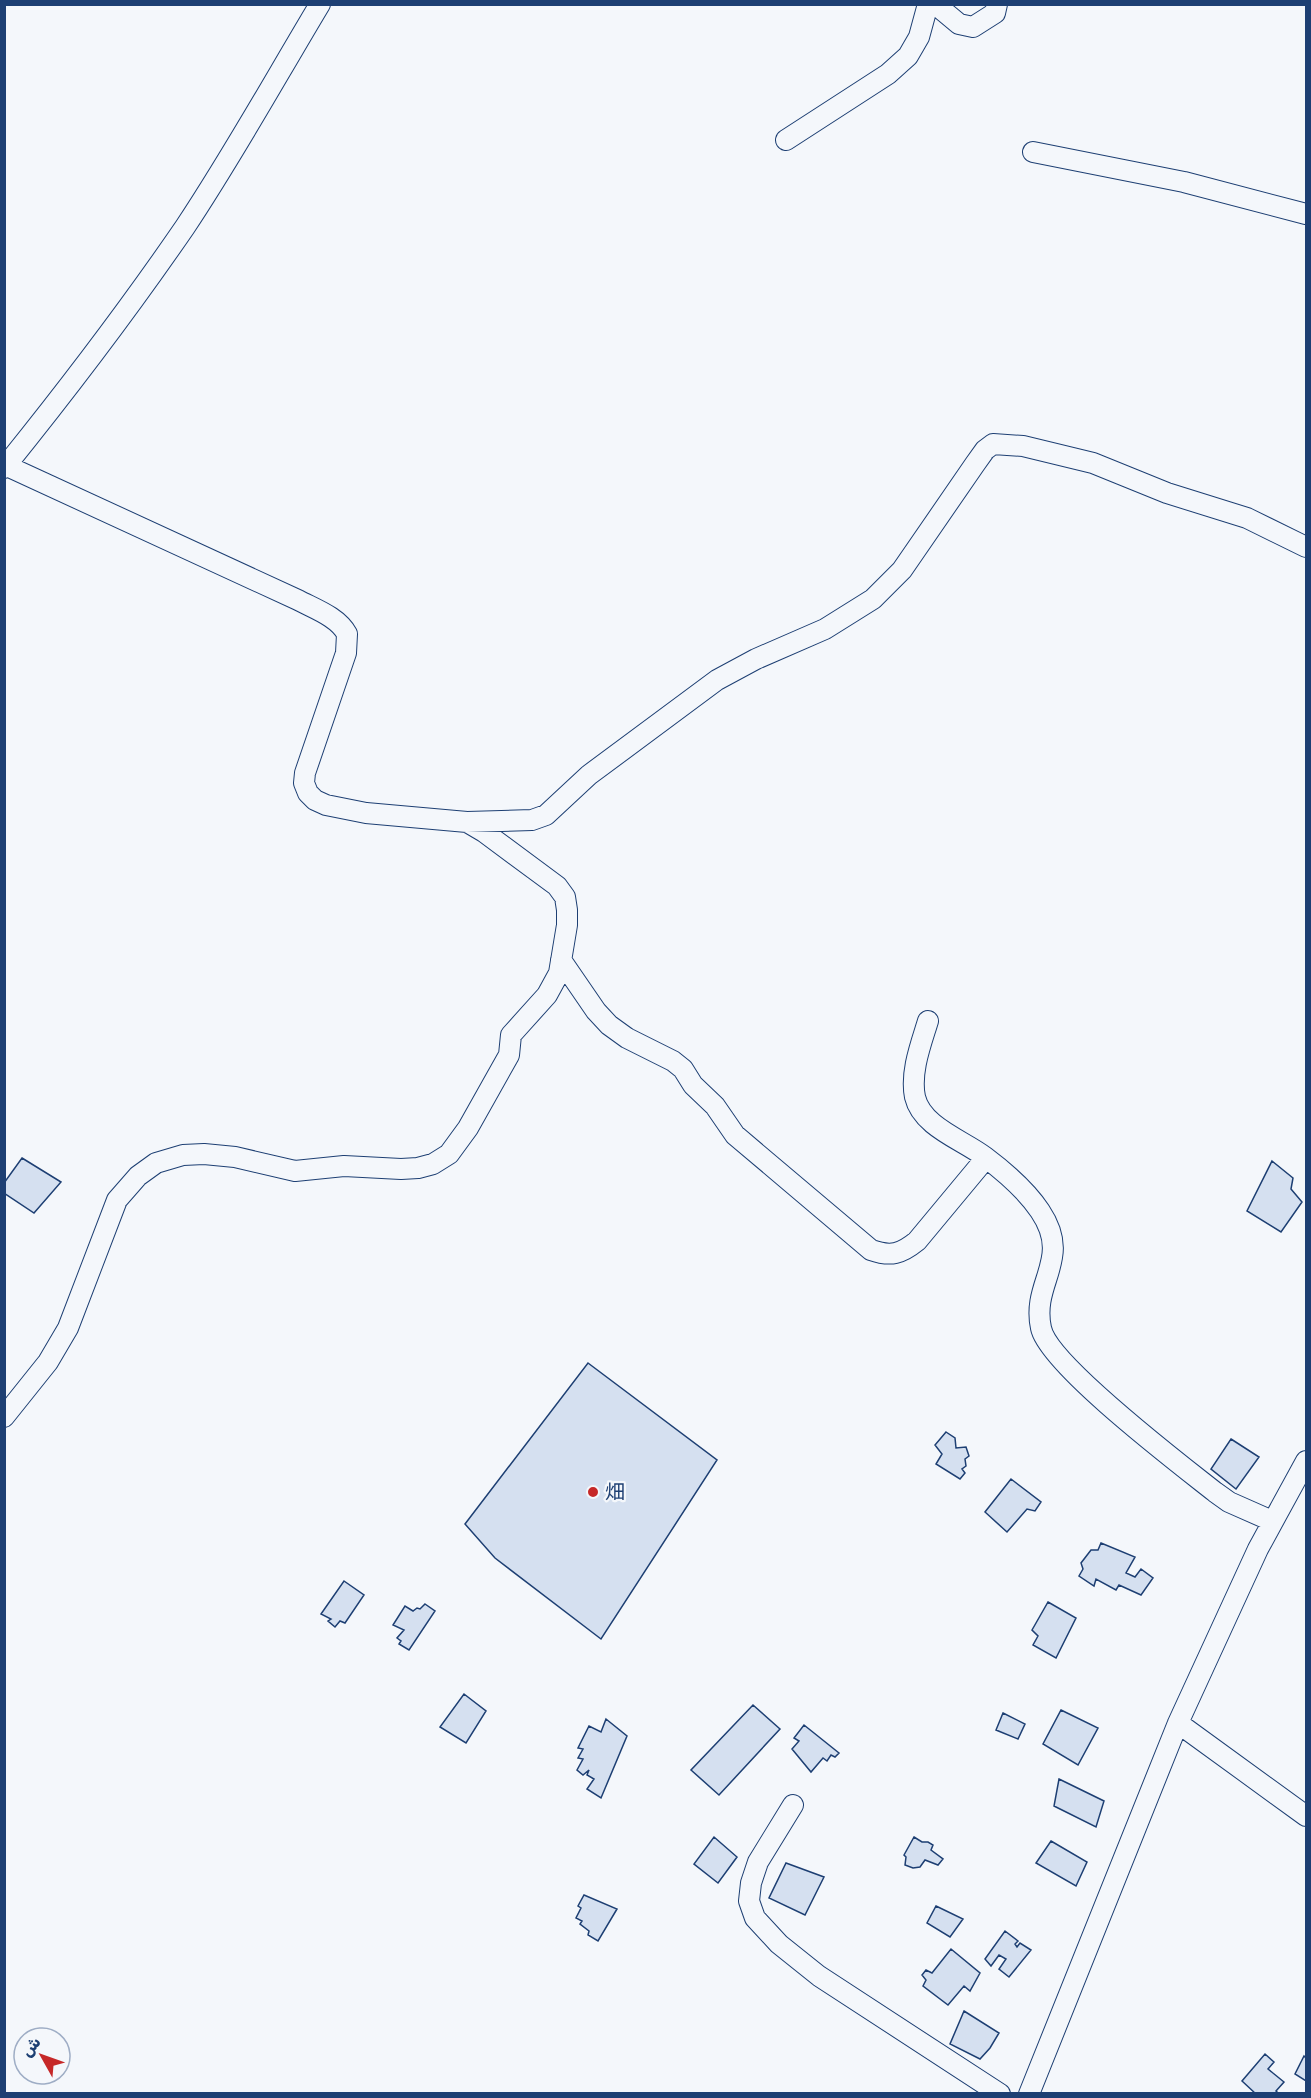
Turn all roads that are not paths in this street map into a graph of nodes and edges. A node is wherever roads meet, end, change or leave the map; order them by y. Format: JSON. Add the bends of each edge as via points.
{"nodes":[{"id":1,"x":320,"y":4,"type":"edge"},
{"id":2,"x":928,"y":4,"type":"edge"},
{"id":3,"x":934,"y":4,"type":"edge"},
{"id":4,"x":997,"y":4,"type":"edge"},
{"id":5,"x":786,"y":140,"type":"dead end"},
{"id":6,"x":1033,"y":152,"type":"dead end"},
{"id":7,"x":1306,"y":214,"type":"edge"},
{"id":8,"x":5,"y":467,"type":"edge"},
{"id":9,"x":1306,"y":547,"type":"edge"},
{"id":10,"x":467,"y":822,"type":"junction"},
{"id":11,"x":561,"y":960,"type":"junction"},
{"id":12,"x":928,"y":1022,"type":"dead end"},
{"id":13,"x":986,"y":1158,"type":"junction"},
{"id":14,"x":4,"y":1417,"type":"edge"},
{"id":15,"x":1306,"y":1461,"type":"edge"},
{"id":16,"x":1272,"y":1521,"type":"junction"},
{"id":17,"x":1178,"y":1723,"type":"junction"},
{"id":18,"x":793,"y":1805,"type":"dead end"},
{"id":19,"x":1306,"y":1816,"type":"edge"},
{"id":20,"x":1000,"y":2094,"type":"edge"},
{"id":21,"x":1029,"y":2094,"type":"edge"}],
"edges":[{"from":1,"to":8,"type":"street","via":[[184,227],[80,372]]},
{"from":2,"to":5,"type":"street","via":[[920,37],[908,57],[879,81]]},
{"from":3,"to":4,"type":"street","via":[[959,24],[973,27],[995,13]]},
{"from":6,"to":7,"type":"street","via":[[1184,182]]},
{"from":8,"to":10,"type":"street","via":[[298,600],[339,624],[347,634],[346,653],[305,773],[308,793],[315,800],[366,813]]},
{"from":9,"to":10,"type":"street","via":[[1237,514],[1167,494],[1093,463],[1023,446],[993,444],[902,570],[873,599],[825,629],[717,680],[589,775],[546,815],[532,820]]},
{"from":10,"to":11,"type":"street","via":[[557,886],[565,897],[567,925]]},
{"from":11,"to":13,"type":"street","via":[[609,1025],[673,1061],[715,1106],[735,1135],[871,1250],[893,1255],[905,1251]]},
{"from":11,"to":14,"type":"street","via":[[547,995],[511,1035],[508,1055],[468,1128],[449,1154],[433,1164],[418,1168],[344,1166],[295,1171],[204,1154],[156,1163],[138,1176],[114,1206],[68,1328],[48,1362]]},
{"from":12,"to":13,"type":"street","via":[[915,1076],[918,1108],[929,1120]]},
{"from":13,"to":16,"type":"street","via":[[1029,1196],[1048,1224],[1054,1249],[1041,1293],[1040,1322],[1053,1350],[1095,1392],[1215,1492]]},
{"from":15,"to":16,"type":"street"},
{"from":16,"to":17,"type":"street"},
{"from":17,"to":19,"type":"street"},
{"from":17,"to":21,"type":"street"},
{"from":18,"to":20,"type":"street","via":[[758,1862],[749,1901],[755,1918],[779,1944],[819,1976]]}]}
